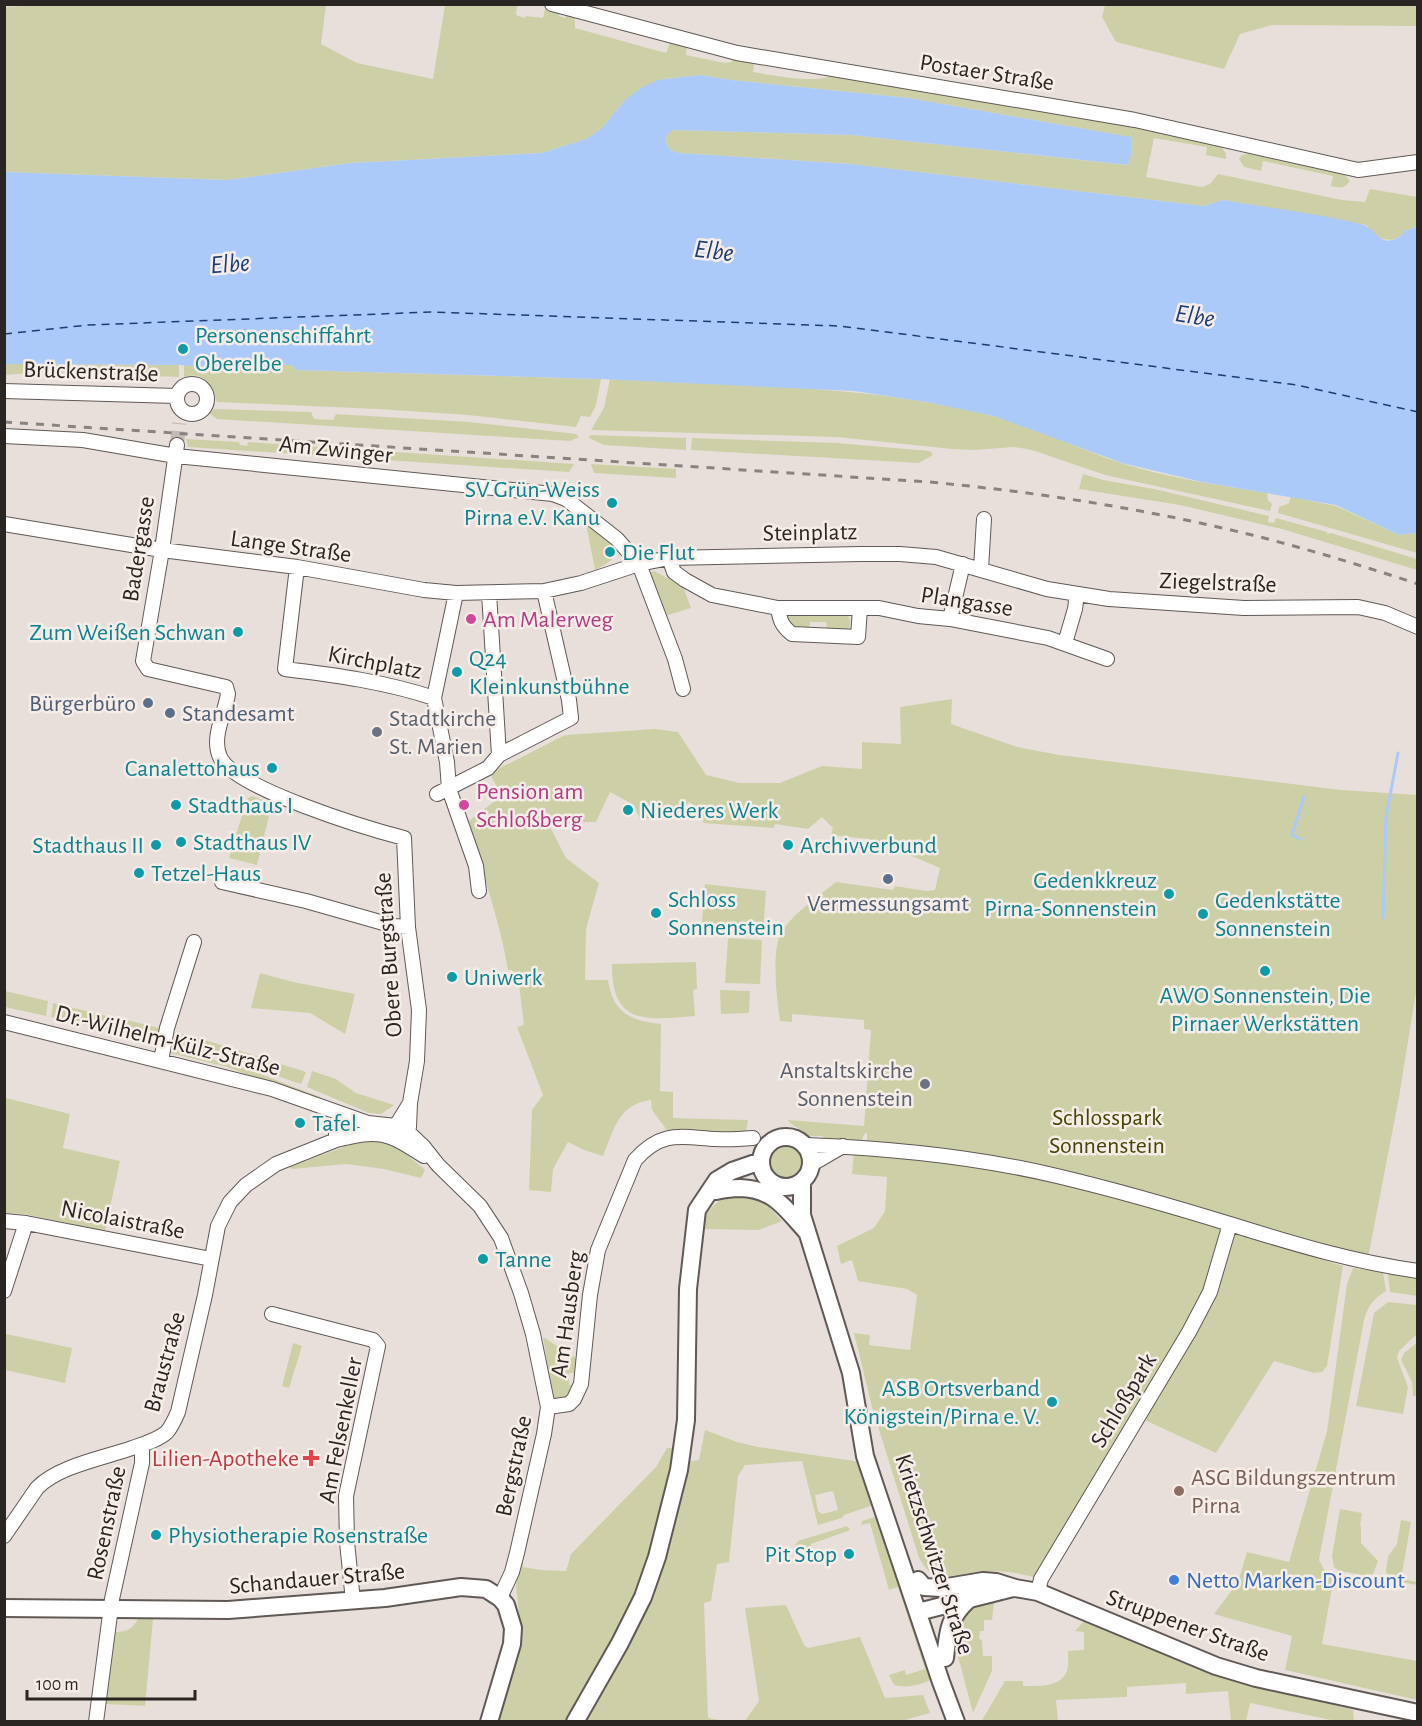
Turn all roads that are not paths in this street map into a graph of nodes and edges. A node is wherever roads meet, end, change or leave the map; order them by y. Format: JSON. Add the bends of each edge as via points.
{"nodes":[{"id":1,"x":552,"y":4,"type":"edge"},
{"id":2,"x":1418,"y":162,"type":"edge"},
{"id":3,"x":4,"y":391,"type":"edge"},
{"id":4,"x":179,"y":423,"type":"tunnel mouth"},
{"id":5,"x":4,"y":436,"type":"edge"},
{"id":6,"x":176,"y":450,"type":"junction"},
{"id":7,"x":984,"y":519,"type":"dead end"},
{"id":8,"x":4,"y":524,"type":"edge"},
{"id":9,"x":162,"y":550,"type":"junction"},
{"id":10,"x":669,"y":558,"type":"junction"},
{"id":11,"x":639,"y":564,"type":"junction"},
{"id":12,"x":963,"y":564,"type":"junction"},
{"id":13,"x":297,"y":567,"type":"junction"},
{"id":14,"x":981,"y":569,"type":"junction"},
{"id":15,"x":572,"y":584,"type":"joint"},
{"id":16,"x":544,"y":591,"type":"junction"},
{"id":17,"x":456,"y":593,"type":"junction"},
{"id":18,"x":489,"y":593,"type":"junction"},
{"id":19,"x":1077,"y":594,"type":"junction"},
{"id":20,"x":778,"y":608,"type":"junction"},
{"id":21,"x":860,"y":608,"type":"junction"},
{"id":22,"x":950,"y":619,"type":"junction"},
{"id":23,"x":1418,"y":627,"type":"edge"},
{"id":24,"x":1065,"y":643,"type":"junction"},
{"id":25,"x":1107,"y":659,"type":"dead end"},
{"id":26,"x":683,"y":689,"type":"dead end"},
{"id":27,"x":434,"y":698,"type":"junction"},
{"id":28,"x":499,"y":755,"type":"junction"},
{"id":29,"x":443,"y":792,"type":"junction"},
{"id":30,"x":404,"y":838,"type":"joint"},
{"id":31,"x":222,"y":882,"type":"dead end"},
{"id":32,"x":479,"y":891,"type":"dead end"},
{"id":33,"x":408,"y":927,"type":"junction"},
{"id":34,"x":194,"y":942,"type":"dead end"},
{"id":35,"x":4,"y":1022,"type":"edge"},
{"id":36,"x":161,"y":1061,"type":"junction"},
{"id":37,"x":339,"y":1114,"type":"junction"},
{"id":38,"x":369,"y":1128,"type":"junction"},
{"id":39,"x":400,"y":1132,"type":"junction"},
{"id":40,"x":753,"y":1138,"type":"dead end"},
{"id":41,"x":336,"y":1140,"type":"junction"},
{"id":42,"x":805,"y":1145,"type":"junction"},
{"id":43,"x":843,"y":1146,"type":"junction"},
{"id":44,"x":812,"y":1164,"type":"junction"},
{"id":45,"x":763,"y":1168,"type":"junction"},
{"id":46,"x":795,"y":1185,"type":"junction"},
{"id":47,"x":716,"y":1191,"type":"junction"},
{"id":48,"x":697,"y":1210,"type":"junction"},
{"id":49,"x":4,"y":1221,"type":"edge"},
{"id":50,"x":26,"y":1223,"type":"junction"},
{"id":51,"x":1230,"y":1224,"type":"junction"},
{"id":52,"x":807,"y":1233,"type":"junction"},
{"id":53,"x":211,"y":1259,"type":"junction"},
{"id":54,"x":1418,"y":1271,"type":"edge"},
{"id":55,"x":4,"y":1291,"type":"edge"},
{"id":56,"x":272,"y":1314,"type":"dead end"},
{"id":57,"x":857,"y":1402,"type":"junction"},
{"id":58,"x":548,"y":1407,"type":"junction"},
{"id":59,"x":142,"y":1445,"type":"junction"},
{"id":60,"x":4,"y":1536,"type":"edge"},
{"id":61,"x":918,"y":1580,"type":"junction"},
{"id":62,"x":1015,"y":1588,"type":"junction"},
{"id":63,"x":1038,"y":1592,"type":"junction"},
{"id":64,"x":500,"y":1598,"type":"junction"},
{"id":65,"x":969,"y":1599,"type":"junction"},
{"id":66,"x":353,"y":1601,"type":"junction"},
{"id":67,"x":4,"y":1608,"type":"edge"},
{"id":68,"x":111,"y":1610,"type":"junction"},
{"id":69,"x":923,"y":1611,"type":"junction"},
{"id":70,"x":945,"y":1658,"type":"junction"},
{"id":71,"x":1418,"y":1713,"type":"edge"},
{"id":72,"x":96,"y":1722,"type":"edge"},
{"id":73,"x":489,"y":1722,"type":"edge"},
{"id":74,"x":575,"y":1722,"type":"edge"},
{"id":75,"x":956,"y":1722,"type":"edge"},
{"id":76,"x":965,"y":1722,"type":"edge"}],
"edges":[{"from":1,"to":2,"type":"street","name":"Postaer Straße","via":[[737,53],[1123,118],[1358,170]]},
{"from":3,"to":4,"type":"street","name":"Brückenstraße","via":[[178,402]]},
{"from":5,"to":6,"type":"street","name":"Am Zwinger"},
{"from":6,"to":9,"type":"street","name":"Badergasse"},
{"from":6,"to":11,"type":"street","name":"Am Zwinger","via":[[553,494],[566,499],[617,538]]},
{"from":7,"to":14,"type":"street"},
{"from":8,"to":9,"type":"street","name":"Lange Straße"},
{"from":9,"to":13,"type":"street","name":"Lange Straße"},
{"from":9,"to":30,"type":"street","name":"Badergasse","via":[[143,661],[148,669],[226,687],[227,700],[217,737],[225,765],[248,781],[322,812]]},
{"from":10,"to":11,"type":"street","name":"Steinplatz"},
{"from":10,"to":12,"type":"street","name":"Steinplatz","via":[[900,554]]},
{"from":10,"to":20,"type":"street","name":"Plangasse","via":[[674,572],[712,595]]},
{"from":11,"to":15,"type":"street","name":"Steinplatz"},
{"from":11,"to":26,"type":"street"},
{"from":12,"to":14,"type":"street","name":"Steinplatz"},
{"from":12,"to":22,"type":"street"},
{"from":13,"to":17,"type":"street","name":"Lange Straße"},
{"from":13,"to":27,"type":"street","name":"Kirchplatz","via":[[285,669],[412,690]]},
{"from":14,"to":19,"type":"street","name":"Steinplatz"},
{"from":15,"to":16,"type":"street","name":"Lange Straße"},
{"from":16,"to":18,"type":"street","name":"Lange Straße"},
{"from":16,"to":28,"type":"street","via":[[571,718]]},
{"from":17,"to":18,"type":"street","name":"Lange Straße"},
{"from":17,"to":27,"type":"street"},
{"from":18,"to":28,"type":"street"},
{"from":19,"to":23,"type":"street","name":"Ziegelstraße","via":[[1244,608],[1358,607]]},
{"from":19,"to":24,"type":"street"},
{"from":20,"to":21,"type":"street","name":"Plangasse"},
{"from":20,"to":21,"type":"street","via":[[780,621],[792,634],[858,637]]},
{"from":21,"to":22,"type":"street","name":"Plangasse"},
{"from":22,"to":24,"type":"street","name":"Plangasse"},
{"from":24,"to":25,"type":"street","name":"Plangasse"},
{"from":27,"to":29,"type":"street","name":"Kirchplatz","via":[[447,762]]},
{"from":28,"to":29,"type":"street","via":[[488,768]]},
{"from":29,"to":32,"type":"street","name":"Kirchplatz","via":[[476,866]]},
{"from":30,"to":33,"type":"street","name":"Obere Burgstraße"},
{"from":31,"to":33,"type":"street"},
{"from":33,"to":39,"type":"street","name":"Obere Burgstraße","via":[[419,1010],[417,1061]]},
{"from":34,"to":36,"type":"street","via":[[167,1028]]},
{"from":35,"to":36,"type":"street","name":"Dr.-Wilhelm-Külz-Straße"},
{"from":36,"to":37,"type":"street","name":"Dr.-Wilhelm-Külz-Straße","via":[[272,1089]]},
{"from":37,"to":38,"type":"street","name":"Dr.-Wilhelm-Külz-Straße"},
{"from":37,"to":41,"type":"street"},
{"from":38,"to":39,"type":"street"},
{"from":38,"to":41,"type":"street","name":"Braustraße"},
{"from":39,"to":58,"type":"street","name":"Bergstraße","via":[[423,1146],[480,1206],[501,1238],[533,1334]]},
{"from":40,"to":58,"type":"street","name":"Am Hausberg","via":[[669,1138],[654,1142],[635,1160],[598,1250],[585,1366],[578,1393],[569,1404]]},
{"from":41,"to":53,"type":"street","name":"Braustraße","via":[[276,1164],[246,1185],[230,1202],[218,1226]]},
{"from":42,"to":43,"type":"street"},
{"from":42,"to":44,"type":"main road"},
{"from":42,"to":45,"type":"main road","via":[[792,1137],[778,1138],[767,1146]]},
{"from":43,"to":44,"type":"street"},
{"from":43,"to":51,"type":"street","via":[[1055,1175]]},
{"from":44,"to":46,"type":"main road","via":[[809,1174]]},
{"from":45,"to":46,"type":"main road","via":[[777,1186]]},
{"from":45,"to":47,"type":"main road"},
{"from":45,"to":48,"type":"main road","via":[[732,1171],[717,1180]]},
{"from":46,"to":52,"type":"main road","name":"Krietzschwitzer Straße"},
{"from":47,"to":48,"type":"main road"},
{"from":47,"to":52,"type":"main road","via":[[757,1189],[776,1198]]},
{"from":48,"to":74,"type":"main road","via":[[688,1289],[686,1420],[679,1470],[643,1597]]},
{"from":49,"to":50,"type":"street","name":"Nicolaistraße"},
{"from":50,"to":53,"type":"street","name":"Nicolaistraße"},
{"from":50,"to":55,"type":"street","name":"Nicolaistraße"},
{"from":51,"to":54,"type":"street","via":[[1316,1251]]},
{"from":51,"to":63,"type":"street","name":"Schloßpark","via":[[1210,1292],[1041,1579]]},
{"from":52,"to":57,"type":"main road","name":"Krietzschwitzer Straße","via":[[839,1329]]},
{"from":53,"to":59,"type":"street","name":"Braustraße","via":[[178,1412],[165,1434]]},
{"from":56,"to":66,"type":"street","name":"Am Felsenkeller","via":[[375,1334],[378,1353],[346,1496]]},
{"from":57,"to":61,"type":"main road","name":"Krietzschwitzer Straße"},
{"from":57,"to":69,"type":"main road","name":"Krietzschwitzer Straße","via":[[865,1455]]},
{"from":58,"to":64,"type":"street","name":"Bergstraße","via":[[512,1572]]},
{"from":59,"to":60,"type":"street","name":"Braustraße","via":[[70,1468],[44,1481]]},
{"from":59,"to":68,"type":"street","name":"Rosenstraße","via":[[142,1463]]},
{"from":61,"to":62,"type":"main road","name":"Struppener Straße","via":[[924,1587],[983,1581]]},
{"from":61,"to":69,"type":"main road","name":"Krietzschwitzer Straße"},
{"from":62,"to":63,"type":"main road","name":"Struppener Straße"},
{"from":62,"to":65,"type":"main road","name":"Struppener Straße"},
{"from":63,"to":71,"type":"main road","name":"Struppener Straße","via":[[1226,1669]]},
{"from":64,"to":66,"type":"main road","name":"Schandauer Straße","via":[[486,1589],[461,1587]]},
{"from":64,"to":73,"type":"main road","via":[[511,1615],[512,1644]]},
{"from":65,"to":69,"type":"main road","name":"Struppener Straße"},
{"from":65,"to":70,"type":"main road","via":[[954,1614],[949,1626]]},
{"from":66,"to":68,"type":"main road","name":"Schandauer Straße","via":[[228,1610]]},
{"from":67,"to":68,"type":"main road","name":"Schandauer Straße"},
{"from":68,"to":72,"type":"street","name":"Rosenstraße"},
{"from":69,"to":70,"type":"main road","name":"Krietzschwitzer Straße"},
{"from":69,"to":75,"type":"main road","name":"Krietzschwitzer Straße"},
{"from":70,"to":76,"type":"main road","name":"Krietzschwitzer Straße"}]}
